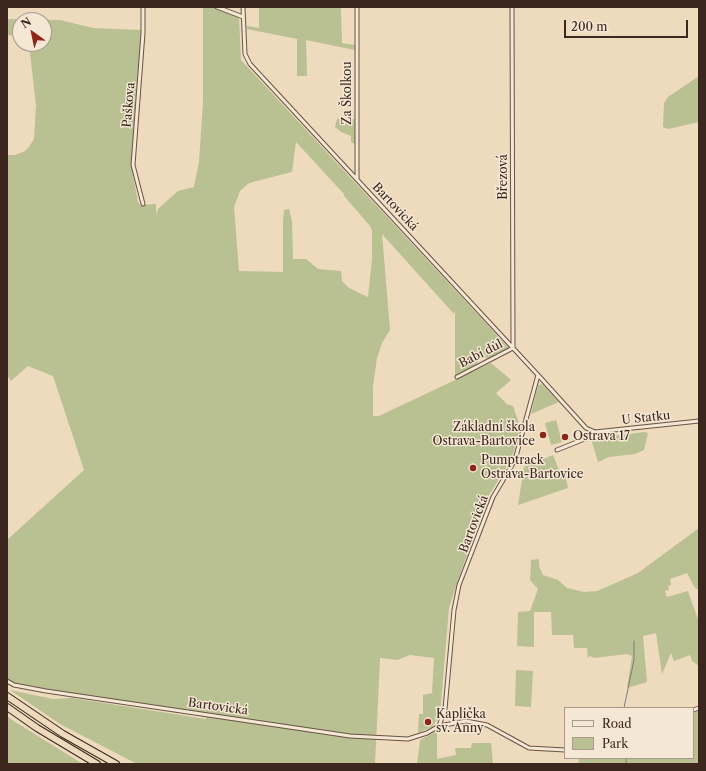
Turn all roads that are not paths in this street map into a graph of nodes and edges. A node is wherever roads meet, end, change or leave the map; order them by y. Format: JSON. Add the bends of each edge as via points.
{"nodes":[{"id":1,"x":143,"y":7,"type":"edge"},
{"id":2,"x":217,"y":7,"type":"edge"},
{"id":3,"x":243,"y":7,"type":"edge"},
{"id":4,"x":357,"y":7,"type":"edge"},
{"id":5,"x":512,"y":7,"type":"edge"},
{"id":6,"x":243,"y":17,"type":"junction"},
{"id":7,"x":357,"y":178,"type":"junction"},
{"id":8,"x":143,"y":204,"type":"dead end"},
{"id":9,"x":514,"y":348,"type":"junction"},
{"id":10,"x":538,"y":375,"type":"junction"},
{"id":11,"x":457,"y":377,"type":"dead end"},
{"id":12,"x":699,"y":421,"type":"edge"},
{"id":13,"x":595,"y":432,"type":"junction"},
{"id":14,"x":557,"y":450,"type":"dead end"},
{"id":15,"x":7,"y":681,"type":"edge"},
{"id":16,"x":7,"y":696,"type":"edge"},
{"id":17,"x":7,"y":707,"type":"edge"},
{"id":18,"x":439,"y":726,"type":"junction"},
{"id":19,"x":564,"y":750,"type":"edge"},
{"id":20,"x":97,"y":764,"type":"edge"},
{"id":21,"x":116,"y":764,"type":"edge"}],
"edges":[{"from":1,"to":8,"type":"street","name":"Paškova","via":[[133,165]]},
{"from":2,"to":6,"type":"street"},
{"from":3,"to":6,"type":"street","name":"Bartovická"},
{"from":4,"to":7,"type":"street","name":"Za Školkou"},
{"from":5,"to":9,"type":"street","name":"Březová"},
{"from":6,"to":7,"type":"street","name":"Bartovická","via":[[245,54],[250,64]]},
{"from":7,"to":9,"type":"street","name":"Bartovická"},
{"from":9,"to":10,"type":"street","name":"Bartovická"},
{"from":9,"to":11,"type":"street","name":"Babí důl"},
{"from":10,"to":13,"type":"street","via":[[586,428]]},
{"from":10,"to":18,"type":"street","name":"Bartovická","via":[[515,460],[493,497],[459,585],[454,610],[445,709]]},
{"from":12,"to":13,"type":"street","name":"U Statku"},
{"from":13,"to":14,"type":"street","name":"U Statku"},
{"from":15,"to":18,"type":"street","name":"Bartovická","via":[[14,685],[46,691],[350,736],[408,739]]},
{"from":16,"to":21,"type":"highway","via":[[63,734]]},
{"from":17,"to":20,"type":"highway","via":[[36,728]]},
{"from":18,"to":19,"type":"street","via":[[466,721],[487,725],[529,748]]}]}
